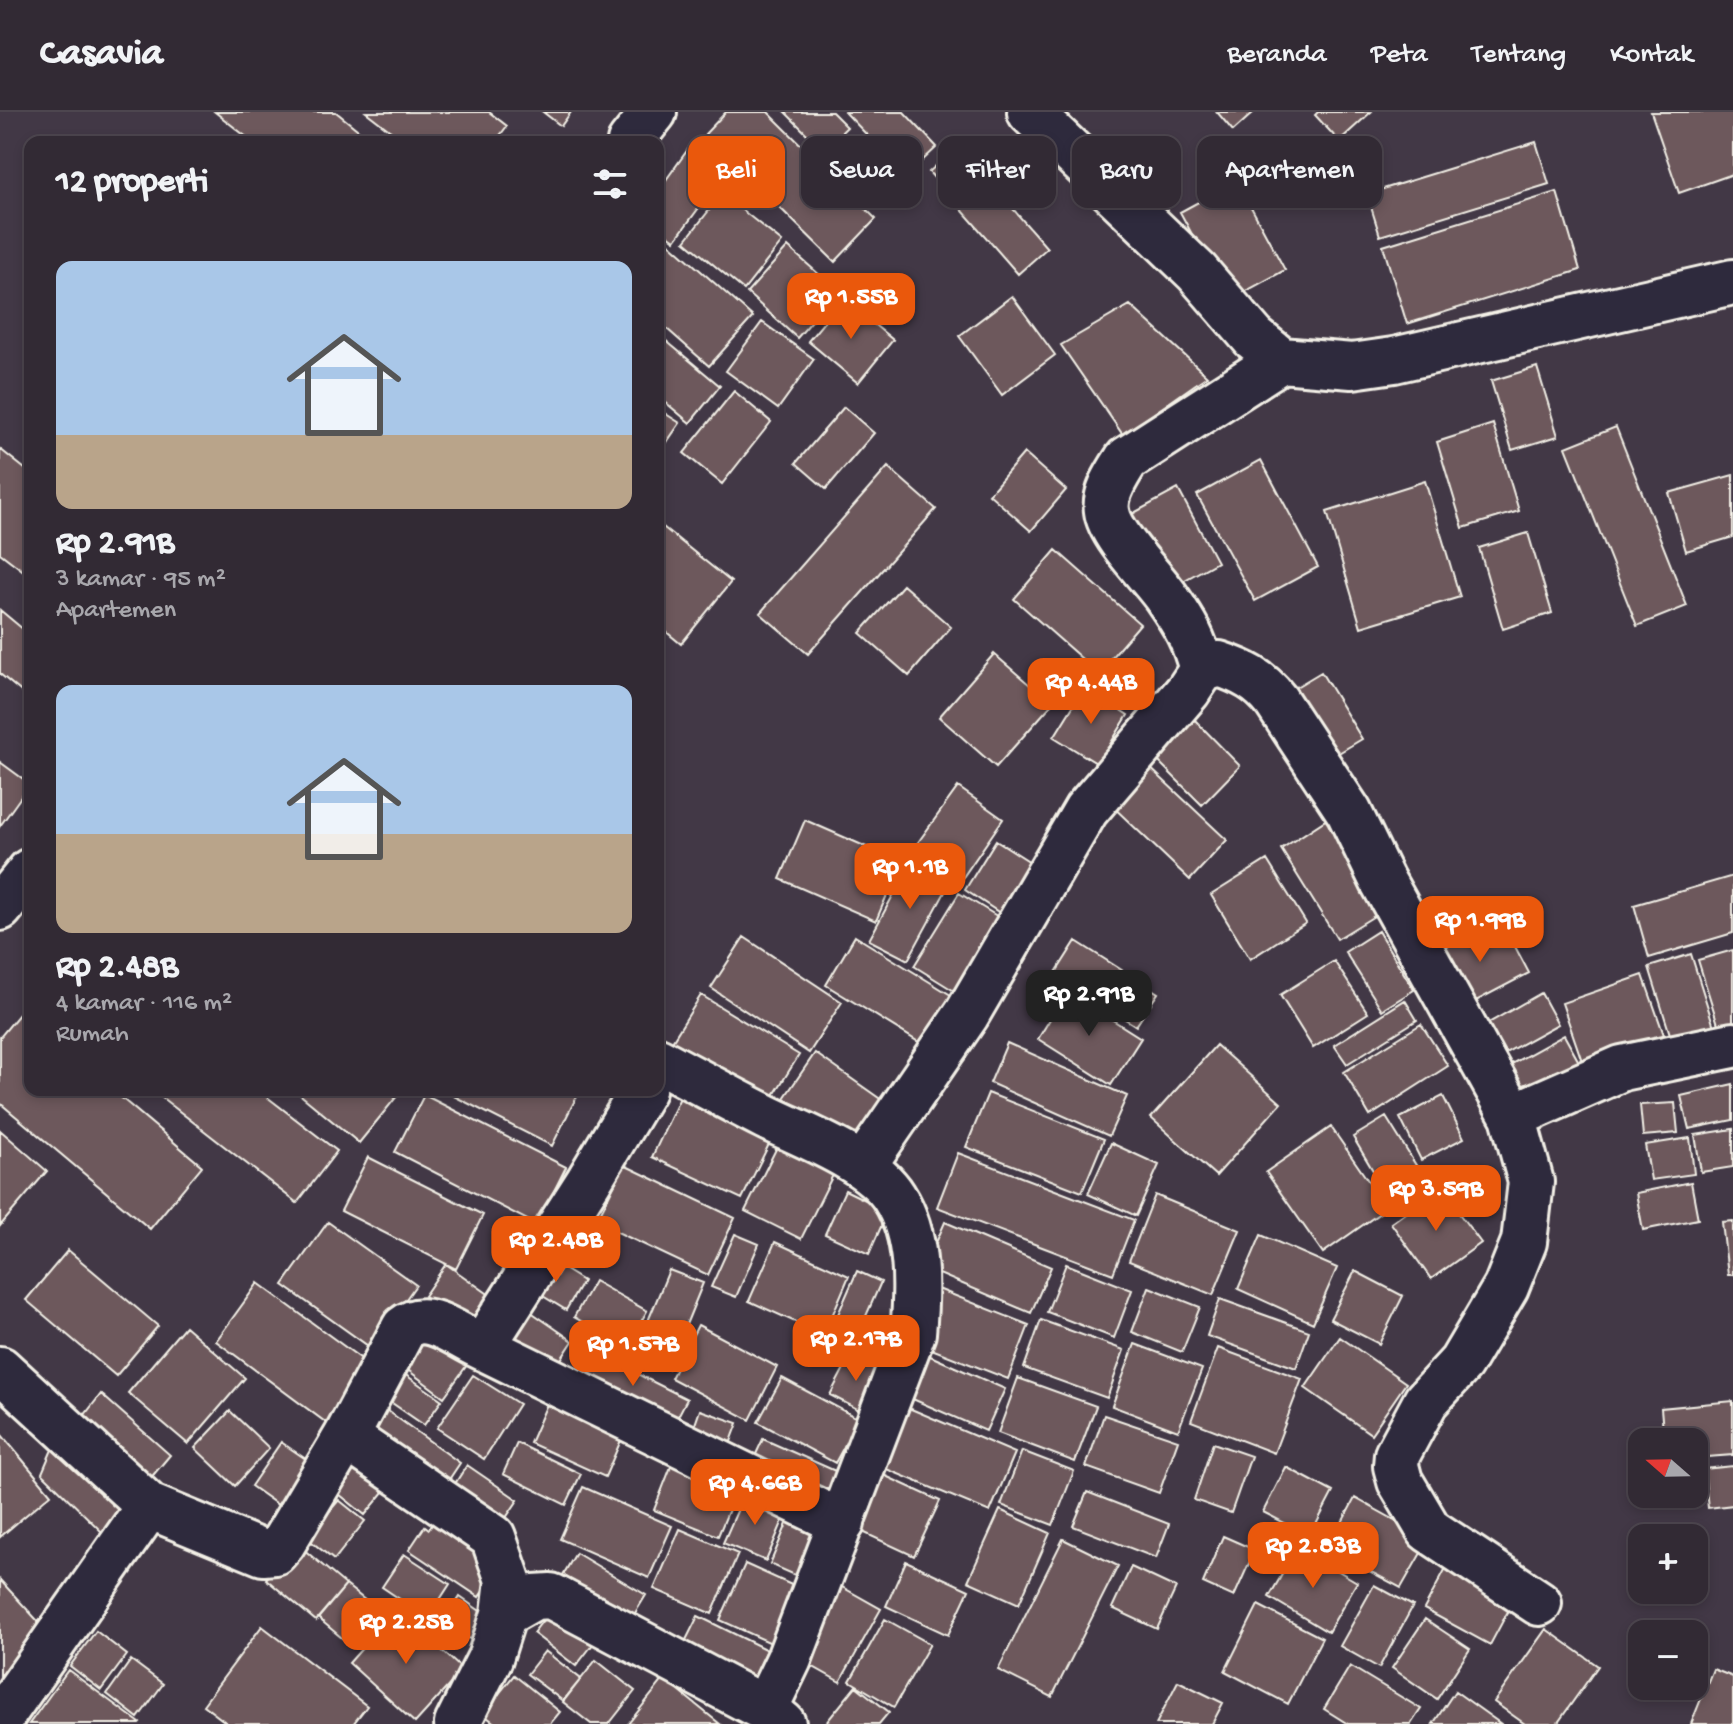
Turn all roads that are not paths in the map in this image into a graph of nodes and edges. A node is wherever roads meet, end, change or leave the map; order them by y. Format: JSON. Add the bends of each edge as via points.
{"nodes":[{"id":1,"x":654,"y":112,"type":"edge"},
{"id":2,"x":1030,"y":112,"type":"edge"},
{"id":3,"x":635,"y":136,"type":"edge"},
{"id":4,"x":1733,"y":282,"type":"edge"},
{"id":5,"x":1281,"y":360,"type":"junction"},
{"id":6,"x":1202,"y":670,"type":"junction"},
{"id":7,"x":24,"y":878,"type":"edge"},
{"id":8,"x":0,"y":908,"type":"edge"},
{"id":9,"x":1733,"y":1045,"type":"edge"},
{"id":10,"x":664,"y":1063,"type":"edge"},
{"id":11,"x":639,"y":1096,"type":"edge"},
{"id":12,"x":1513,"y":1116,"type":"junction"},
{"id":13,"x":863,"y":1166,"type":"junction"},
{"id":14,"x":478,"y":1345,"type":"junction"},
{"id":15,"x":0,"y":1369,"type":"edge"},
{"id":16,"x":346,"y":1437,"type":"junction"},
{"id":17,"x":149,"y":1506,"type":"junction"},
{"id":18,"x":842,"y":1523,"type":"junction"},
{"id":19,"x":1539,"y":1603,"type":"dead end"},
{"id":20,"x":504,"y":1614,"type":"junction"},
{"id":21,"x":774,"y":1716,"type":"edge"},
{"id":22,"x":0,"y":1719,"type":"edge"},
{"id":23,"x":457,"y":1724,"type":"edge"}],
"edges":[{"from":1,"to":3,"type":"street"},
{"from":2,"to":5,"type":"street"},
{"from":4,"to":5,"type":"street","via":[[1394,360],[1352,366]]},
{"from":5,"to":6,"type":"street","via":[[1127,459],[1109,494],[1106,511],[1118,536],[1195,641]]},
{"from":6,"to":12,"type":"street","via":[[1219,664],[1235,669],[1264,685],[1276,701],[1349,812]]},
{"from":6,"to":13,"type":"street","via":[[1086,810],[967,1014]]},
{"from":7,"to":8,"type":"street"},
{"from":9,"to":12,"type":"street","via":[[1622,1068]]},
{"from":10,"to":13,"type":"street"},
{"from":11,"to":14,"type":"street","via":[[488,1338]]},
{"from":12,"to":19,"type":"street","via":[[1531,1182],[1524,1242],[1506,1287],[1461,1363],[1426,1401],[1396,1466],[1429,1530]]},
{"from":13,"to":18,"type":"street","via":[[893,1195],[911,1244],[917,1289],[913,1333]]},
{"from":14,"to":16,"type":"street","via":[[425,1319],[413,1320]]},
{"from":14,"to":18,"type":"street"},
{"from":15,"to":17,"type":"street"},
{"from":16,"to":17,"type":"street","via":[[275,1552],[263,1553]]},
{"from":16,"to":20,"type":"street","via":[[493,1537],[508,1580]]},
{"from":17,"to":22,"type":"street"},
{"from":18,"to":21,"type":"street","via":[[789,1659]]},
{"from":20,"to":21,"type":"street","via":[[534,1597],[551,1596]]},
{"from":20,"to":23,"type":"street","via":[[490,1658]]}]}
